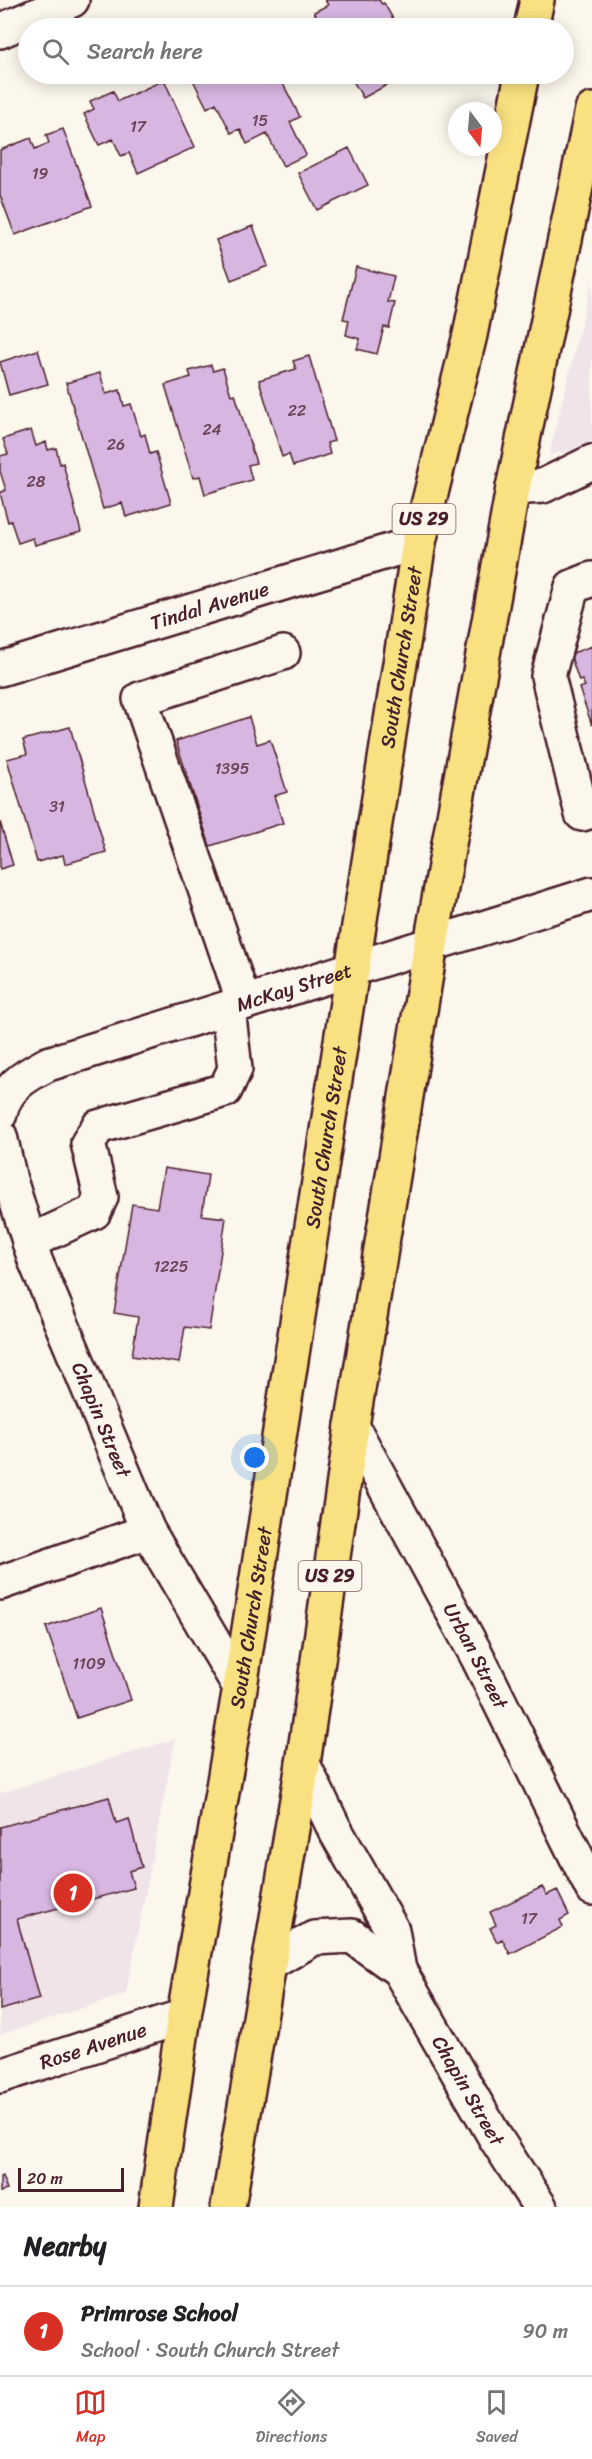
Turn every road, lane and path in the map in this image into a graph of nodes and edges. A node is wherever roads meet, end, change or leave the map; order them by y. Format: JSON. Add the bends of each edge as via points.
{"nodes":[{"id":1,"x":72,"y":0,"type":"edge"},
{"id":2,"x":537,"y":0,"type":"edge"},
{"id":3,"x":30,"y":18,"type":"edge"},
{"id":4,"x":533,"y":18,"type":"edge"},
{"id":5,"x":18,"y":23,"type":"edge"},
{"id":6,"x":0,"y":31,"type":"edge"},
{"id":7,"x":520,"y":84,"type":"edge"},
{"id":8,"x":592,"y":110,"type":"edge"},
{"id":9,"x":589,"y":144,"type":"edge"},
{"id":10,"x":592,"y":462,"type":"edge"},
{"id":11,"x":513,"y":488,"type":"junction"},
{"id":12,"x":418,"y":542,"type":"junction"},
{"id":13,"x":592,"y":579,"type":"edge"},
{"id":14,"x":283,"y":653,"type":"dead end"},
{"id":15,"x":0,"y":669,"type":"edge"},
{"id":16,"x":592,"y":811,"type":"edge"},
{"id":17,"x":592,"y":894,"type":"edge"},
{"id":18,"x":430,"y":944,"type":"junction"},
{"id":19,"x":350,"y":970,"type":"junction"},
{"id":20,"x":236,"y":1005,"type":"junction"},
{"id":21,"x":3,"y":1105,"type":"edge"},
{"id":22,"x":0,"y":1136,"type":"edge"},
{"id":23,"x":29,"y":1242,"type":"junction"},
{"id":24,"x":352,"y":1426,"type":"junction"},
{"id":25,"x":148,"y":1531,"type":"junction"},
{"id":26,"x":0,"y":1583,"type":"edge"},
{"id":27,"x":240,"y":1687,"type":"junction"},
{"id":28,"x":303,"y":1764,"type":"junction"},
{"id":29,"x":592,"y":1888,"type":"edge"},
{"id":30,"x":269,"y":1964,"type":"junction"},
{"id":31,"x":399,"y":1970,"type":"junction"},
{"id":32,"x":184,"y":2016,"type":"junction"},
{"id":33,"x":0,"y":2076,"type":"edge"},
{"id":34,"x":156,"y":2207,"type":"edge"},
{"id":35,"x":228,"y":2207,"type":"edge"},
{"id":36,"x":540,"y":2207,"type":"edge"}],
"edges":[{"from":1,"to":3,"type":"street"},
{"from":2,"to":4,"type":"main road"},
{"from":5,"to":6,"type":"street"},
{"from":7,"to":12,"type":"main road","name":"South Church Street","number":"US 29","via":[[470,335]]},
{"from":8,"to":9,"type":"main road","number":"US 29"},
{"from":9,"to":11,"type":"main road","number":"US 29"},
{"from":10,"to":11,"type":"street","via":[[543,486]]},
{"from":11,"to":18,"type":"main road","number":"US 29"},
{"from":12,"to":15,"type":"street","name":"Tindal Avenue"},
{"from":12,"to":19,"type":"main road","name":"South Church Street","number":"US 29"},
{"from":13,"to":16,"type":"street","via":[[572,587],[548,676],[582,814]]},
{"from":14,"to":20,"type":"street","via":[[140,699]]},
{"from":17,"to":18,"type":"street","name":"McKay Street"},
{"from":18,"to":19,"type":"street","name":"McKay Street"},
{"from":18,"to":24,"type":"main road","number":"US 29"},
{"from":19,"to":20,"type":"street","name":"McKay Street"},
{"from":19,"to":27,"type":"main road","name":"South Church Street","number":"US 29"},
{"from":20,"to":21,"type":"street","name":"McKay Street","via":[[48,1064],[23,1077]]},
{"from":20,"to":23,"type":"street","via":[[236,1069],[225,1090],[98,1127],[88,1143],[101,1197],[94,1212]]},
{"from":22,"to":23,"type":"street","name":"Chapin Street"},
{"from":23,"to":25,"type":"street","name":"Chapin Street"},
{"from":24,"to":28,"type":"main road","number":"US 29"},
{"from":24,"to":29,"type":"street","name":"Urban Street","via":[[477,1656]]},
{"from":25,"to":26,"type":"street"},
{"from":25,"to":27,"type":"street","name":"Chapin Street"},
{"from":27,"to":32,"type":"main road","name":"South Church Street","number":"US 29"},
{"from":28,"to":30,"type":"main road","number":"US 29"},
{"from":28,"to":31,"type":"street","name":"Chapin Street","via":[[392,1930]]},
{"from":30,"to":31,"type":"street","name":"Chapin Street","via":[[314,1938],[352,1935]]},
{"from":30,"to":35,"type":"main road","number":"US 29"},
{"from":31,"to":36,"type":"street","name":"Chapin Street"},
{"from":32,"to":33,"type":"street","name":"Rose Avenue"},
{"from":32,"to":34,"type":"main road","name":"South Church Street","number":"US 29"}]}
